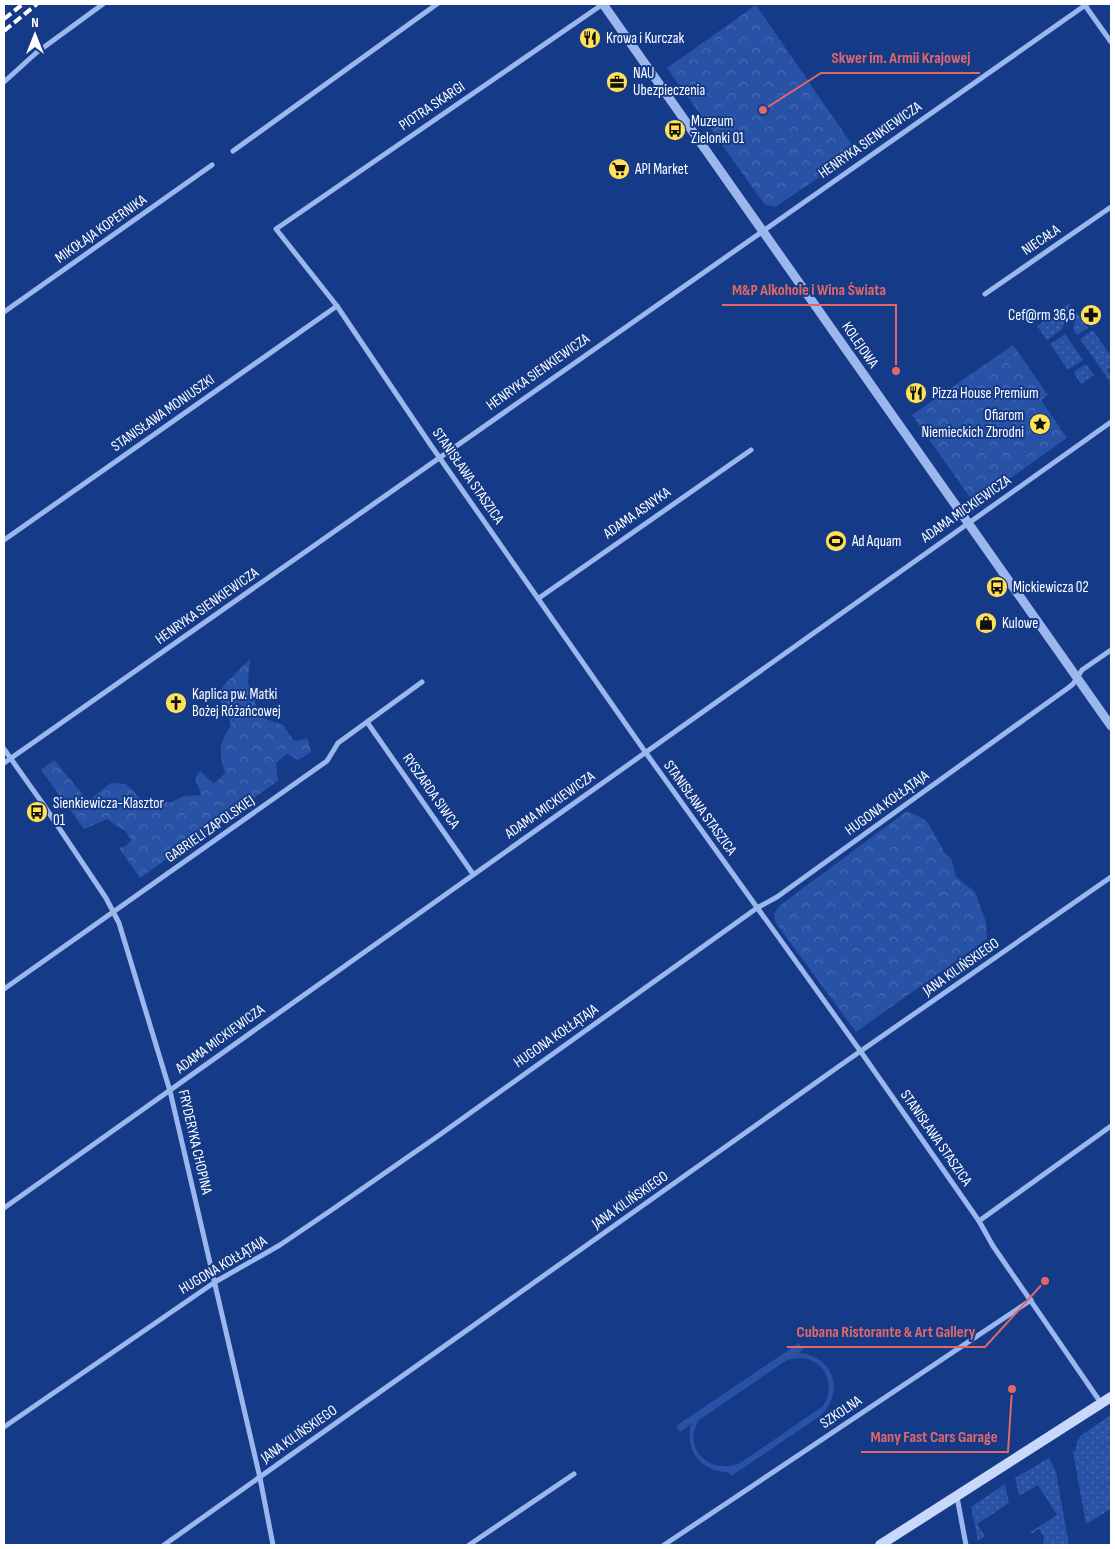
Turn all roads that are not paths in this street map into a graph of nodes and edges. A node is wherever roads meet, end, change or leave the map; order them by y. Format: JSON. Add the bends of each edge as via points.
{"nodes":[{"id":1,"x":103,"y":4,"type":"edge"},
{"id":2,"x":437,"y":4,"type":"edge"},
{"id":3,"x":603,"y":4,"type":"edge"},
{"id":4,"x":1085,"y":4,"type":"edge"},
{"id":5,"x":1111,"y":42,"type":"edge"},
{"id":6,"x":4,"y":82,"type":"edge"},
{"id":7,"x":233,"y":151,"type":"dead end"},
{"id":8,"x":212,"y":165,"type":"dead end"},
{"id":9,"x":1111,"y":207,"type":"edge"},
{"id":10,"x":276,"y":229,"type":"joint"},
{"id":11,"x":763,"y":230,"type":"junction"},
{"id":12,"x":985,"y":294,"type":"dead end"},
{"id":13,"x":337,"y":306,"type":"junction"},
{"id":14,"x":4,"y":312,"type":"edge"},
{"id":15,"x":1111,"y":422,"type":"edge"},
{"id":16,"x":750,"y":450,"type":"dead end"},
{"id":17,"x":439,"y":456,"type":"junction"},
{"id":18,"x":968,"y":523,"type":"junction"},
{"id":19,"x":4,"y":540,"type":"edge"},
{"id":20,"x":539,"y":598,"type":"junction"},
{"id":21,"x":1111,"y":650,"type":"edge"},
{"id":22,"x":1077,"y":677,"type":"junction"},
{"id":23,"x":422,"y":682,"type":"dead end"},
{"id":24,"x":367,"y":722,"type":"junction"},
{"id":25,"x":1111,"y":726,"type":"edge"},
{"id":26,"x":4,"y":749,"type":"edge"},
{"id":27,"x":646,"y":753,"type":"junction"},
{"id":28,"x":10,"y":759,"type":"junction"},
{"id":29,"x":4,"y":763,"type":"edge"},
{"id":30,"x":473,"y":874,"type":"junction"},
{"id":31,"x":1111,"y":877,"type":"edge"},
{"id":32,"x":757,"y":908,"type":"junction"},
{"id":33,"x":114,"y":912,"type":"junction"},
{"id":34,"x":4,"y":989,"type":"edge"},
{"id":35,"x":861,"y":1052,"type":"junction"},
{"id":36,"x":170,"y":1090,"type":"junction"},
{"id":37,"x":1111,"y":1126,"type":"edge"},
{"id":38,"x":4,"y":1208,"type":"edge"},
{"id":39,"x":979,"y":1221,"type":"junction"},
{"id":40,"x":215,"y":1282,"type":"junction"},
{"id":41,"x":1031,"y":1300,"type":"junction"},
{"id":42,"x":1111,"y":1397,"type":"edge"},
{"id":43,"x":1101,"y":1403,"type":"junction"},
{"id":44,"x":4,"y":1427,"type":"edge"},
{"id":45,"x":574,"y":1474,"type":"dead end"},
{"id":46,"x":260,"y":1478,"type":"junction"},
{"id":47,"x":957,"y":1496,"type":"junction"},
{"id":48,"x":164,"y":1545,"type":"edge"},
{"id":49,"x":273,"y":1545,"type":"edge"},
{"id":50,"x":468,"y":1545,"type":"edge"},
{"id":51,"x":664,"y":1545,"type":"edge"},
{"id":52,"x":880,"y":1545,"type":"edge"},
{"id":53,"x":966,"y":1545,"type":"edge"}],
"edges":[{"from":1,"to":6,"type":"street","via":[[36,53]]},
{"from":2,"to":7,"type":"street"},
{"from":3,"to":10,"type":"street","name":"PIOTRA SKARGI"},
{"from":3,"to":11,"type":"street","name":"KOLEJOWA"},
{"from":4,"to":5,"type":"street"},
{"from":4,"to":11,"type":"street","name":"HENRYKA SIENKIEWICZA"},
{"from":8,"to":14,"type":"street","name":"MIKOŁAJA KOPERNIKA"},
{"from":9,"to":12,"type":"street","name":"NIECAŁA"},
{"from":10,"to":13,"type":"street","name":"STANISŁAWA STASZICA"},
{"from":11,"to":17,"type":"street","name":"HENRYKA SIENKIEWICZA"},
{"from":11,"to":18,"type":"street","name":"KOLEJOWA"},
{"from":13,"to":17,"type":"street","name":"STANISŁAWA STASZICA"},
{"from":13,"to":19,"type":"street","name":"STANISŁAWA MONIUSZKI"},
{"from":15,"to":18,"type":"street","name":"ADAMA MICKIEWICZA"},
{"from":16,"to":20,"type":"street","name":"ADAMA ASNYKA"},
{"from":17,"to":20,"type":"street","name":"STANISŁAWA STASZICA"},
{"from":17,"to":28,"type":"street","name":"HENRYKA SIENKIEWICZA"},
{"from":18,"to":22,"type":"street","name":"KOLEJOWA"},
{"from":18,"to":27,"type":"street","name":"ADAMA MICKIEWICZA"},
{"from":20,"to":27,"type":"street","name":"STANISŁAWA STASZICA"},
{"from":21,"to":22,"type":"street","name":"HUGONA KOŁŁĄTAJA"},
{"from":22,"to":25,"type":"street","name":"KOLEJOWA"},
{"from":22,"to":32,"type":"street","name":"HUGONA KOŁŁĄTAJA","via":[[1073,684],[777,897]]},
{"from":23,"to":24,"type":"street","name":"GABRIELI ZAPOLSKIEJ"},
{"from":24,"to":30,"type":"street","name":"RYSZARDA SIWCA"},
{"from":24,"to":33,"type":"street","name":"GABRIELI ZAPOLSKIEJ","via":[[338,743],[327,761]]},
{"from":26,"to":28,"type":"street","name":"FRYDERYKA CHOPINA"},
{"from":27,"to":30,"type":"street","name":"ADAMA MICKIEWICZA"},
{"from":27,"to":32,"type":"street","name":"STANISŁAWA STASZICA"},
{"from":28,"to":29,"type":"street","name":"HENRYKA SIENKIEWICZA"},
{"from":28,"to":33,"type":"street","name":"FRYDERYKA CHOPINA"},
{"from":30,"to":36,"type":"street","name":"ADAMA MICKIEWICZA"},
{"from":31,"to":35,"type":"street","name":"JANA KILIŃSKIEGO"},
{"from":32,"to":35,"type":"street","name":"STANISŁAWA STASZICA"},
{"from":32,"to":40,"type":"street","name":"HUGONA KOŁŁĄTAJA","via":[[333,1209],[280,1245]]},
{"from":33,"to":34,"type":"street","name":"GABRIELI ZAPOLSKIEJ"},
{"from":33,"to":36,"type":"street","name":"FRYDERYKA CHOPINA"},
{"from":35,"to":39,"type":"street","name":"STANISŁAWA STASZICA"},
{"from":35,"to":46,"type":"street","name":"JANA KILIŃSKIEGO"},
{"from":36,"to":38,"type":"street","name":"ADAMA MICKIEWICZA"},
{"from":36,"to":40,"type":"street","name":"FRYDERYKA CHOPINA"},
{"from":37,"to":39,"type":"street"},
{"from":39,"to":41,"type":"street","name":"STANISŁAWA STASZICA"},
{"from":40,"to":44,"type":"street","name":"HUGONA KOŁŁĄTAJA"},
{"from":40,"to":46,"type":"street","name":"FRYDERYKA CHOPINA"},
{"from":41,"to":43,"type":"street","name":"STANISŁAWA STASZICA"},
{"from":41,"to":51,"type":"street","name":"SZKOLNA"},
{"from":42,"to":43,"type":"main road"},
{"from":43,"to":47,"type":"main road"},
{"from":45,"to":50,"type":"street"},
{"from":46,"to":48,"type":"street","name":"JANA KILIŃSKIEGO"},
{"from":46,"to":49,"type":"street","name":"FRYDERYKA CHOPINA"},
{"from":47,"to":52,"type":"main road"},
{"from":47,"to":53,"type":"street"}]}
